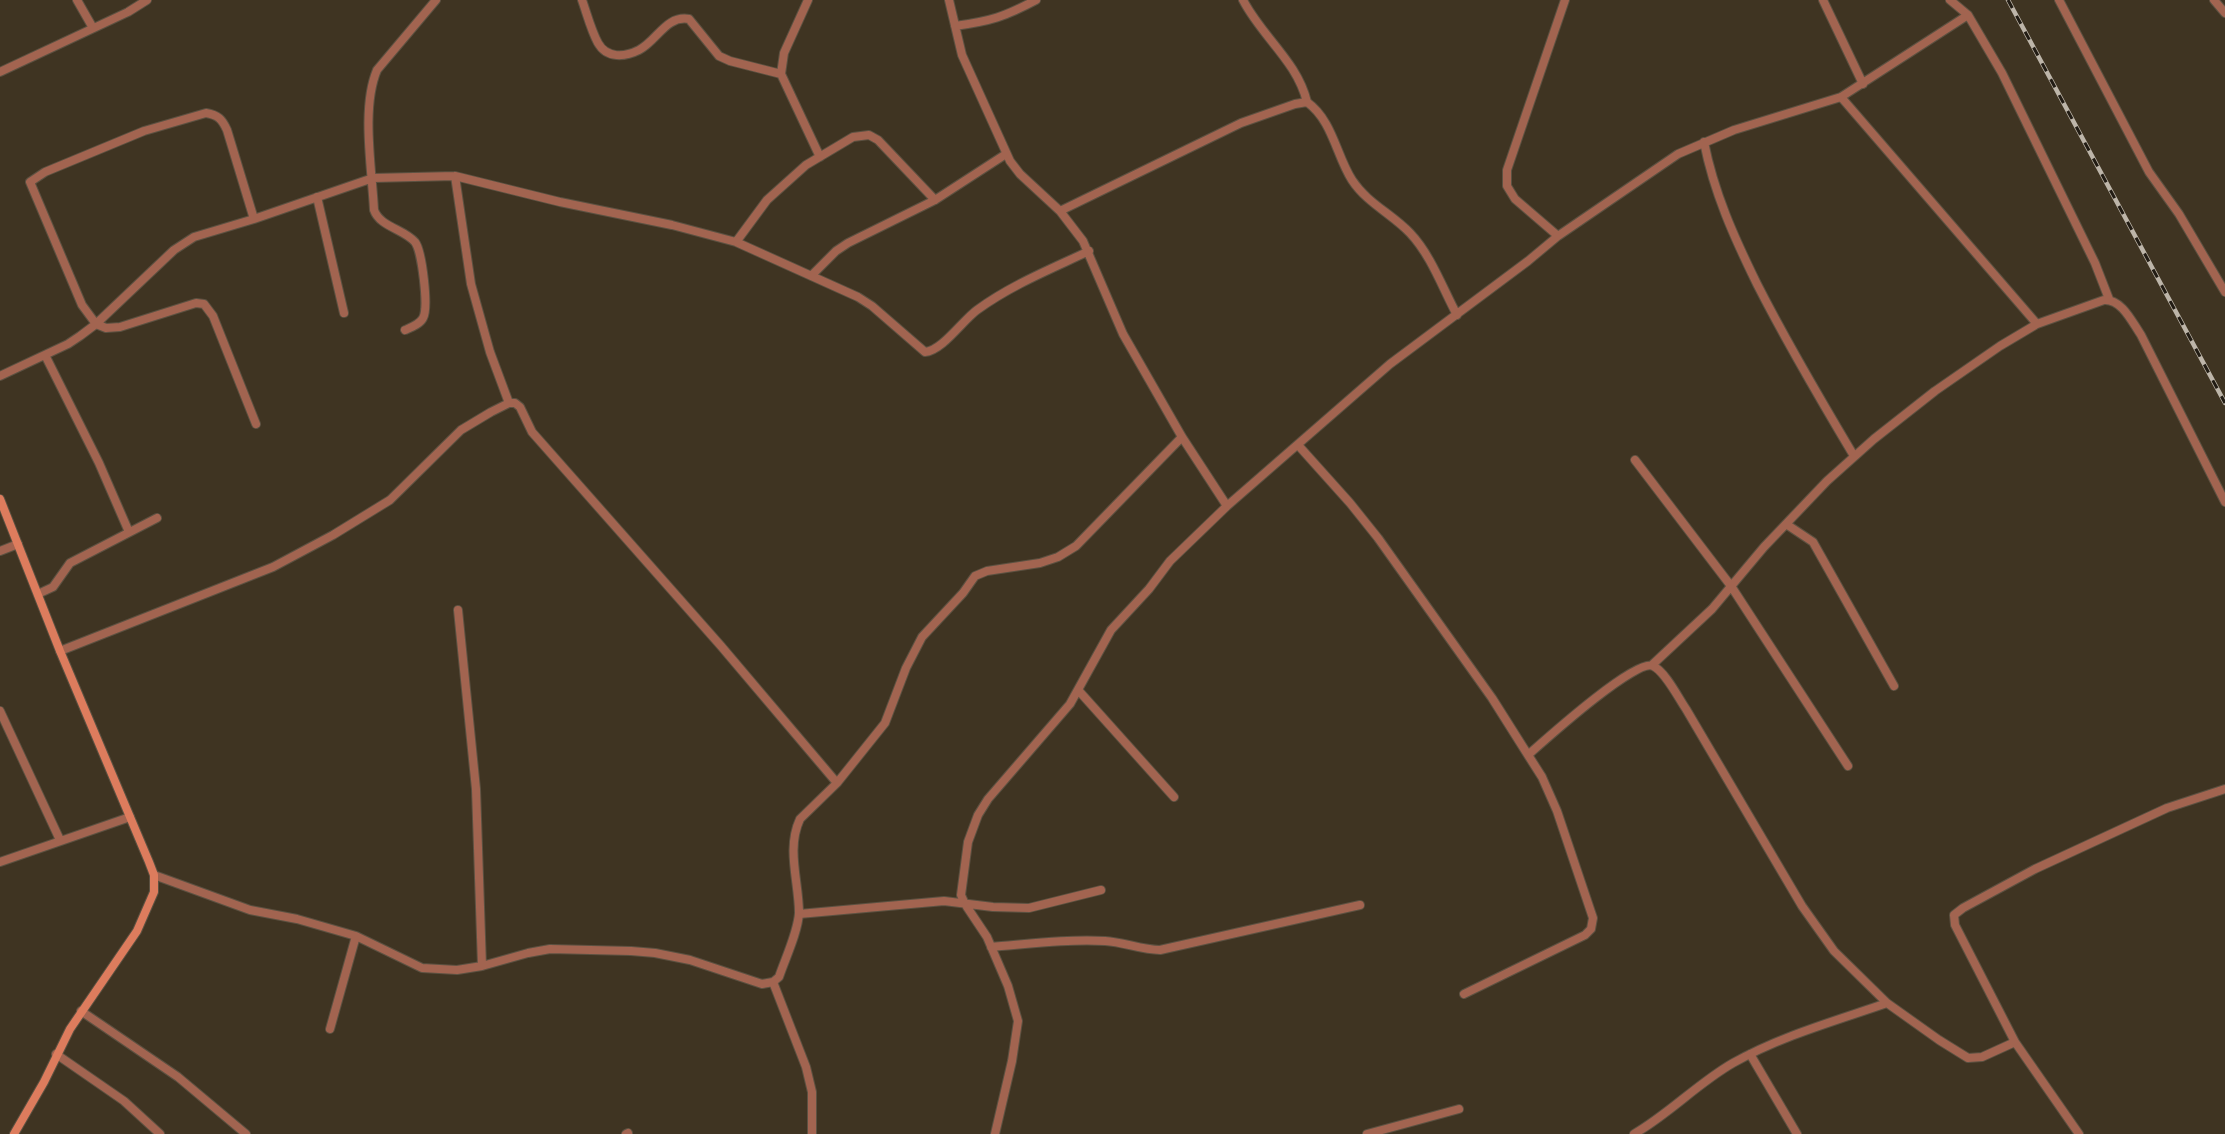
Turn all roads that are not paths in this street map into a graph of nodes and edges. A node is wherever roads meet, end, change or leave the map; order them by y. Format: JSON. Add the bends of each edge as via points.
{"nodes":[{"id":1,"x":77,"y":0,"type":"edge"},
{"id":2,"x":147,"y":0,"type":"edge"},
{"id":3,"x":436,"y":0,"type":"edge"},
{"id":4,"x":582,"y":0,"type":"edge"},
{"id":5,"x":808,"y":0,"type":"edge"},
{"id":6,"x":949,"y":0,"type":"edge"},
{"id":7,"x":1036,"y":0,"type":"edge"},
{"id":8,"x":1243,"y":0,"type":"edge"},
{"id":9,"x":1565,"y":0,"type":"edge"},
{"id":10,"x":1824,"y":0,"type":"edge"},
{"id":11,"x":1950,"y":0,"type":"edge"},
{"id":12,"x":2059,"y":0,"type":"edge"},
{"id":13,"x":2214,"y":0,"type":"edge"},
{"id":14,"x":2225,"y":14,"type":"edge"},
{"id":15,"x":1968,"y":16,"type":"junction"},
{"id":16,"x":955,"y":26,"type":"junction"},
{"id":17,"x":94,"y":28,"type":"junction"},
{"id":18,"x":0,"y":72,"type":"edge"},
{"id":19,"x":781,"y":74,"type":"junction"},
{"id":20,"x":1863,"y":84,"type":"junction"},
{"id":21,"x":1841,"y":97,"type":"junction"},
{"id":22,"x":1307,"y":102,"type":"junction"},
{"id":23,"x":1704,"y":142,"type":"junction"},
{"id":24,"x":1006,"y":154,"type":"junction"},
{"id":25,"x":820,"y":157,"type":"junction"},
{"id":26,"x":455,"y":176,"type":"junction"},
{"id":27,"x":373,"y":178,"type":"junction"},
{"id":28,"x":317,"y":197,"type":"junction"},
{"id":29,"x":935,"y":200,"type":"junction"},
{"id":30,"x":1060,"y":210,"type":"junction"},
{"id":31,"x":254,"y":219,"type":"junction"},
{"id":32,"x":1558,"y":236,"type":"junction"},
{"id":33,"x":736,"y":242,"type":"junction"},
{"id":34,"x":1089,"y":251,"type":"junction"},
{"id":35,"x":811,"y":276,"type":"junction"},
{"id":36,"x":2225,"y":292,"type":"edge"},
{"id":37,"x":2109,"y":300,"type":"junction"},
{"id":38,"x":344,"y":314,"type":"dead end"},
{"id":39,"x":1456,"y":315,"type":"junction"},
{"id":40,"x":96,"y":324,"type":"junction"},
{"id":41,"x":2037,"y":324,"type":"junction"},
{"id":42,"x":405,"y":330,"type":"dead end"},
{"id":43,"x":45,"y":355,"type":"junction"},
{"id":44,"x":0,"y":376,"type":"edge"},
{"id":45,"x":509,"y":403,"type":"junction"},
{"id":46,"x":256,"y":424,"type":"dead end"},
{"id":47,"x":1182,"y":436,"type":"junction"},
{"id":48,"x":1298,"y":445,"type":"junction"},
{"id":49,"x":1854,"y":456,"type":"junction"},
{"id":50,"x":1635,"y":460,"type":"dead end"},
{"id":51,"x":0,"y":499,"type":"edge"},
{"id":52,"x":2225,"y":502,"type":"edge"},
{"id":53,"x":1227,"y":506,"type":"junction"},
{"id":54,"x":157,"y":518,"type":"dead end"},
{"id":55,"x":1786,"y":524,"type":"junction"},
{"id":56,"x":129,"y":532,"type":"junction"},
{"id":57,"x":18,"y":544,"type":"junction"},
{"id":58,"x":0,"y":550,"type":"edge"},
{"id":59,"x":1731,"y":586,"type":"junction"},
{"id":60,"x":38,"y":594,"type":"junction"},
{"id":61,"x":458,"y":610,"type":"dead end"},
{"id":62,"x":60,"y":651,"type":"junction"},
{"id":63,"x":1652,"y":665,"type":"junction"},
{"id":64,"x":1894,"y":686,"type":"dead end"},
{"id":65,"x":1078,"y":691,"type":"junction"},
{"id":66,"x":0,"y":711,"type":"edge"},
{"id":67,"x":1528,"y":755,"type":"junction"},
{"id":68,"x":1848,"y":766,"type":"dead end"},
{"id":69,"x":837,"y":783,"type":"junction"},
{"id":70,"x":2225,"y":789,"type":"edge"},
{"id":71,"x":1174,"y":797,"type":"dead end"},
{"id":72,"x":130,"y":817,"type":"junction"},
{"id":73,"x":60,"y":840,"type":"junction"},
{"id":74,"x":0,"y":862,"type":"edge"},
{"id":75,"x":154,"y":875,"type":"junction"},
{"id":76,"x":1101,"y":890,"type":"dead end"},
{"id":77,"x":965,"y":904,"type":"junction"},
{"id":78,"x":1360,"y":905,"type":"dead end"},
{"id":79,"x":799,"y":914,"type":"junction"},
{"id":80,"x":356,"y":936,"type":"junction"},
{"id":81,"x":991,"y":947,"type":"junction"},
{"id":82,"x":482,"y":966,"type":"junction"},
{"id":83,"x":773,"y":982,"type":"junction"},
{"id":84,"x":1464,"y":994,"type":"dead end"},
{"id":85,"x":1887,"y":1003,"type":"junction"},
{"id":86,"x":82,"y":1011,"type":"junction"},
{"id":87,"x":330,"y":1029,"type":"dead end"},
{"id":88,"x":2015,"y":1042,"type":"junction"},
{"id":89,"x":56,"y":1054,"type":"junction"},
{"id":90,"x":1750,"y":1054,"type":"junction"},
{"id":91,"x":1459,"y":1109,"type":"dead end"},
{"id":92,"x":14,"y":1134,"type":"edge"},
{"id":93,"x":160,"y":1134,"type":"edge"},
{"id":94,"x":246,"y":1134,"type":"edge"},
{"id":95,"x":812,"y":1134,"type":"edge"},
{"id":96,"x":995,"y":1134,"type":"edge"},
{"id":97,"x":1367,"y":1134,"type":"edge"},
{"id":98,"x":1634,"y":1134,"type":"edge"},
{"id":99,"x":1797,"y":1134,"type":"edge"},
{"id":100,"x":2079,"y":1134,"type":"edge"}],
"edges":[{"from":1,"to":17,"type":"street"},
{"from":2,"to":17,"type":"street"},
{"from":3,"to":27,"type":"street","via":[[386,58],[372,81],[368,116]]},
{"from":4,"to":19,"type":"street","via":[[599,45],[607,53],[616,56],[640,50],[670,23],[681,18],[690,19],[719,56]]},
{"from":5,"to":19,"type":"street","via":[[784,53]]},
{"from":6,"to":16,"type":"street"},
{"from":7,"to":16,"type":"street","via":[[992,21]]},
{"from":8,"to":22,"type":"street","via":[[1262,29],[1291,64],[1304,89]]},
{"from":9,"to":32,"type":"street","via":[[1507,170],[1507,186],[1514,199]]},
{"from":10,"to":20,"type":"street"},
{"from":11,"to":15,"type":"street"},
{"from":12,"to":36,"type":"street","via":[[2149,172],[2179,214]]},
{"from":13,"to":14,"type":"street"},
{"from":15,"to":20,"type":"street"},
{"from":15,"to":37,"type":"street","via":[[2002,73],[2095,263]]},
{"from":16,"to":24,"type":"street","via":[[966,66]]},
{"from":17,"to":18,"type":"street"},
{"from":19,"to":25,"type":"street"},
{"from":20,"to":21,"type":"street"},
{"from":21,"to":23,"type":"street","via":[[1770,118]]},
{"from":21,"to":41,"type":"street"},
{"from":22,"to":30,"type":"street","via":[[1241,123]]},
{"from":22,"to":39,"type":"street","via":[[1324,120],[1346,169],[1359,189],[1411,234]]},
{"from":23,"to":32,"type":"street","via":[[1678,154]]},
{"from":23,"to":49,"type":"street","via":[[1712,177],[1733,234],[1782,333]]},
{"from":24,"to":29,"type":"street"},
{"from":24,"to":30,"type":"street","via":[[1020,174]]},
{"from":25,"to":29,"type":"street","via":[[853,138],[869,135],[878,140]]},
{"from":25,"to":33,"type":"street","via":[[806,165],[777,190]]},
{"from":26,"to":27,"type":"street"},
{"from":26,"to":33,"type":"street","via":[[560,202],[672,224]]},
{"from":26,"to":45,"type":"street","via":[[471,284],[490,352]]},
{"from":27,"to":28,"type":"street"},
{"from":27,"to":42,"type":"street","via":[[376,215],[411,238],[420,253],[426,308],[419,323]]},
{"from":28,"to":31,"type":"street"},
{"from":28,"to":38,"type":"street"},
{"from":29,"to":35,"type":"street","via":[[848,243],[836,251]]},
{"from":30,"to":34,"type":"street"},
{"from":31,"to":40,"type":"street","via":[[194,237],[183,243]]},
{"from":31,"to":40,"type":"street","via":[[227,130],[223,120],[216,114],[206,113],[144,131],[34,178],[30,182],[32,190],[82,305]]},
{"from":32,"to":39,"type":"street"},
{"from":33,"to":35,"type":"street"},
{"from":34,"to":35,"type":"street","via":[[1008,290],[976,311],[945,340],[925,352],[872,306]]},
{"from":34,"to":47,"type":"street","via":[[1123,334]]},
{"from":37,"to":41,"type":"street","via":[[2096,302]]},
{"from":37,"to":52,"type":"street","via":[[2118,304],[2127,314],[2140,335]]},
{"from":39,"to":48,"type":"street","via":[[1390,364]]},
{"from":40,"to":43,"type":"street","via":[[68,344]]},
{"from":40,"to":46,"type":"street","via":[[106,328],[120,327],[196,303],[204,304],[213,316]]},
{"from":41,"to":49,"type":"street","via":[[2000,346],[1936,391]]},
{"from":43,"to":44,"type":"street"},
{"from":43,"to":56,"type":"street","via":[[99,463]]},
{"from":45,"to":62,"type":"street","via":[[461,430],[390,500],[326,538],[273,567]]},
{"from":45,"to":69,"type":"street","via":[[515,403],[520,407],[532,432],[716,640]]},
{"from":47,"to":53,"type":"street"},
{"from":47,"to":69,"type":"street","via":[[1076,546],[1040,563],[987,571],[975,576],[963,593],[922,637],[906,668],[885,722]]},
{"from":48,"to":53,"type":"street"},
{"from":48,"to":67,"type":"street","via":[[1378,538],[1492,698]]},
{"from":49,"to":55,"type":"street"},
{"from":50,"to":59,"type":"street"},
{"from":51,"to":57,"type":"street"},
{"from":53,"to":65,"type":"street","via":[[1170,561],[1149,589],[1111,630]]},
{"from":54,"to":56,"type":"street"},
{"from":55,"to":59,"type":"street"},
{"from":55,"to":64,"type":"street","via":[[1813,542]]},
{"from":56,"to":60,"type":"street","via":[[70,563],[63,569],[53,587]]},
{"from":57,"to":58,"type":"street"},
{"from":57,"to":60,"type":"street"},
{"from":59,"to":63,"type":"street","via":[[1704,617]]},
{"from":59,"to":68,"type":"street"},
{"from":60,"to":62,"type":"street"},
{"from":61,"to":82,"type":"street","via":[[476,789]]},
{"from":62,"to":72,"type":"street"},
{"from":63,"to":67,"type":"street","via":[[1633,671],[1577,712]]},
{"from":63,"to":85,"type":"street","via":[[1659,670],[1686,710],[1816,928],[1834,951]]},
{"from":65,"to":71,"type":"street"},
{"from":65,"to":77,"type":"street","via":[[1070,704],[1000,783],[978,815],[964,860],[961,887]]},
{"from":66,"to":73,"type":"street"},
{"from":67,"to":84,"type":"street","via":[[1542,777],[1560,820],[1593,918],[1591,929],[1580,938]]},
{"from":69,"to":79,"type":"street","via":[[800,819],[797,827],[794,847]]},
{"from":70,"to":88,"type":"street","via":[[2167,808],[2035,869],[1956,912],[1955,925]]},
{"from":72,"to":73,"type":"street"},
{"from":72,"to":75,"type":"street"},
{"from":73,"to":74,"type":"street"},
{"from":75,"to":80,"type":"street","via":[[250,910],[297,919]]},
{"from":75,"to":86,"type":"street","via":[[154,892],[137,932]]},
{"from":76,"to":77,"type":"street","via":[[1029,908]]},
{"from":77,"to":79,"type":"street","via":[[944,901]]},
{"from":77,"to":81,"type":"street","via":[[982,927]]},
{"from":78,"to":81,"type":"street","via":[[1160,950],[1089,940]]},
{"from":79,"to":83,"type":"street","via":[[779,978]]},
{"from":80,"to":82,"type":"street","via":[[422,968],[457,970]]},
{"from":80,"to":87,"type":"street"},
{"from":81,"to":96,"type":"street","via":[[1008,986],[1018,1020],[1012,1061]]},
{"from":82,"to":83,"type":"street","via":[[513,956],[550,949],[655,952],[690,960],[762,984]]},
{"from":83,"to":95,"type":"street","via":[[806,1067],[812,1092]]},
{"from":85,"to":88,"type":"street","via":[[1968,1058],[1982,1057]]},
{"from":85,"to":90,"type":"street","via":[[1789,1037]]},
{"from":86,"to":89,"type":"street"},
{"from":86,"to":94,"type":"street","via":[[178,1077]]},
{"from":88,"to":100,"type":"street"},
{"from":89,"to":92,"type":"street","via":[[44,1082]]},
{"from":89,"to":93,"type":"street","via":[[124,1101]]},
{"from":90,"to":98,"type":"street","via":[[1731,1064]]},
{"from":90,"to":99,"type":"street"},
{"from":91,"to":97,"type":"street"}]}
